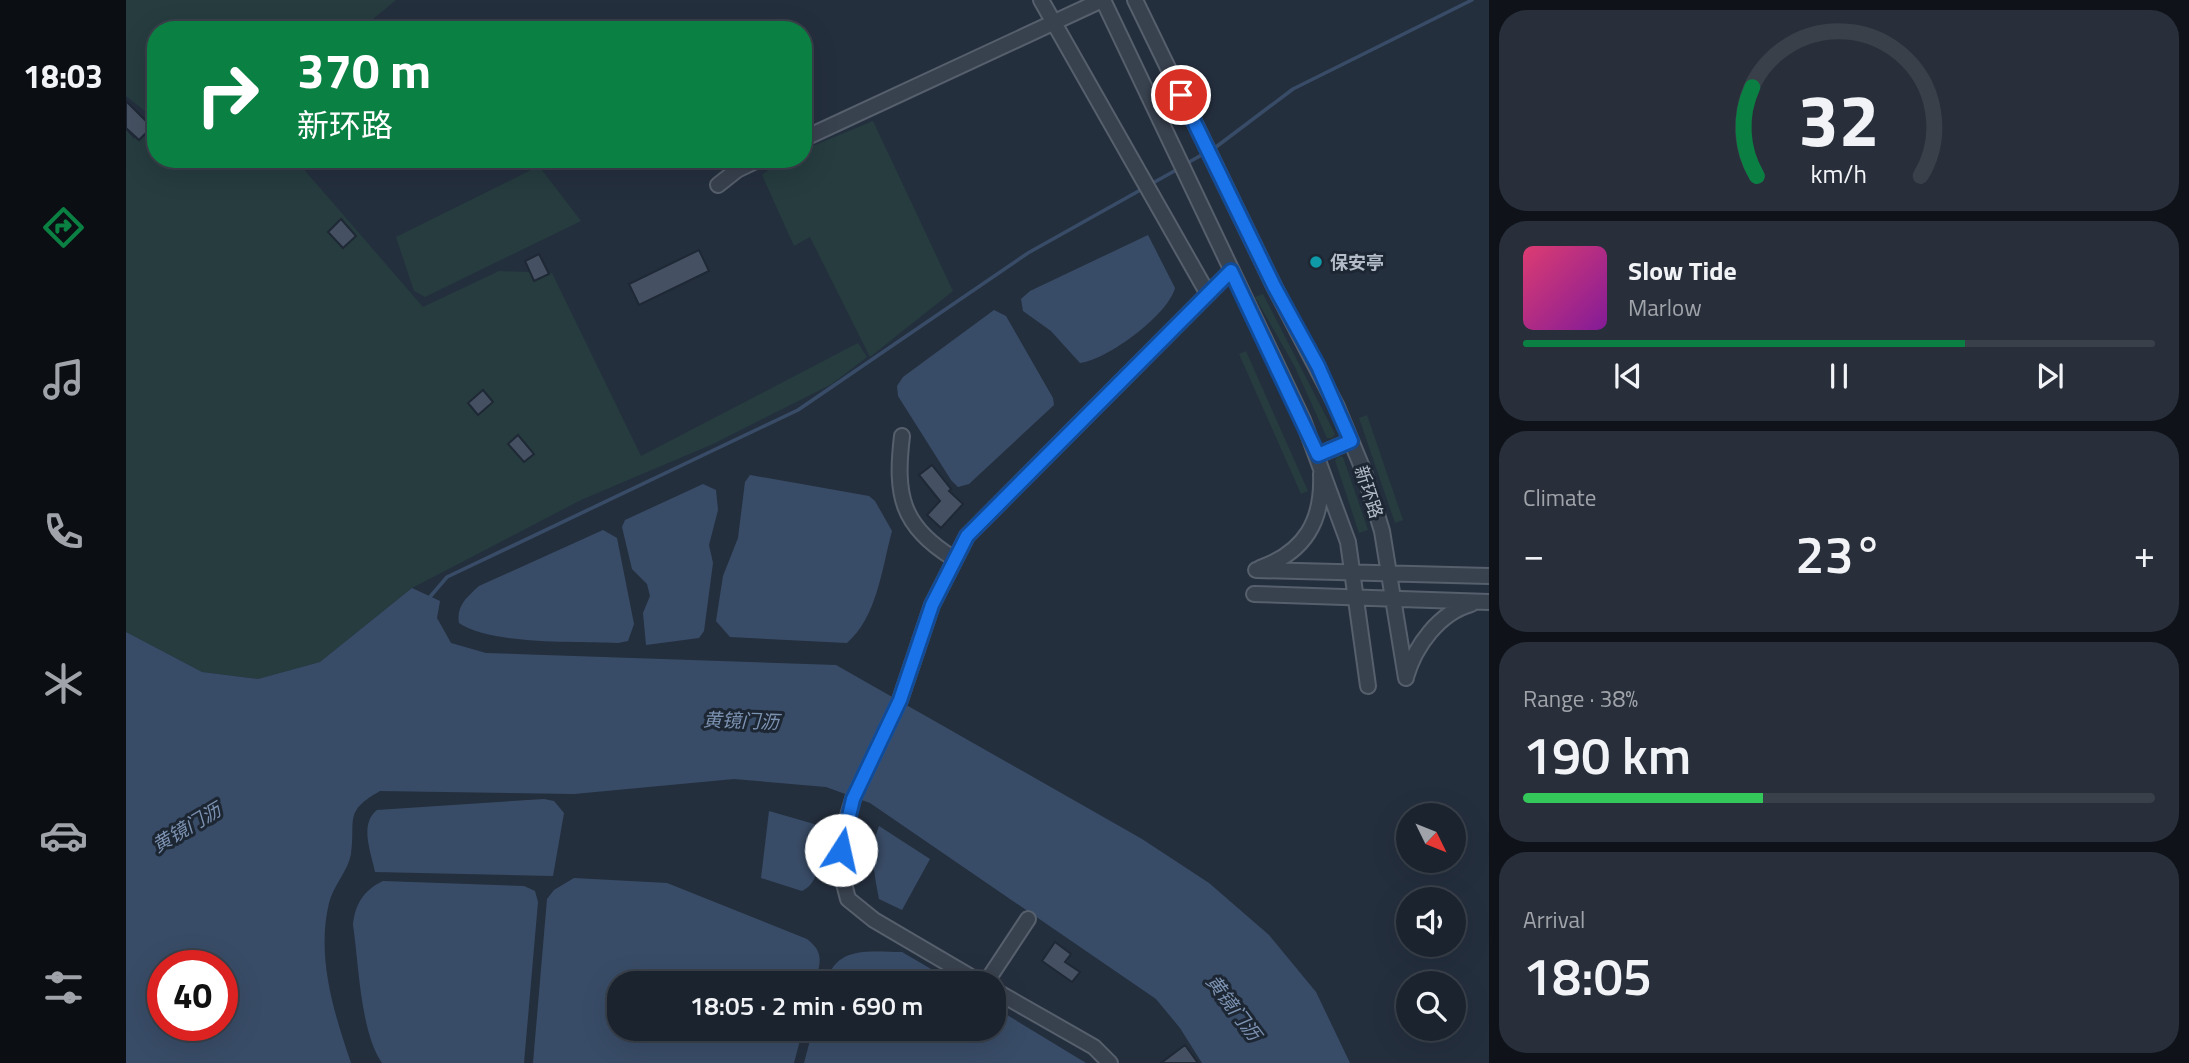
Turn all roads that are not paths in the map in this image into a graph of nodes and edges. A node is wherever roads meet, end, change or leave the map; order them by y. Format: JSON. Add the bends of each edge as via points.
{"nodes":[{"id":1,"x":1041,"y":0,"type":"edge"},
{"id":2,"x":1103,"y":0,"type":"edge"},
{"id":3,"x":1135,"y":0,"type":"edge"},
{"id":4,"x":1054,"y":22,"type":"junction"},
{"id":5,"x":812,"y":135,"type":"edge"},
{"id":6,"x":745,"y":168,"type":"edge"},
{"id":7,"x":718,"y":185,"type":"dead end"},
{"id":8,"x":1231,"y":271,"type":"junction"},
{"id":9,"x":1208,"y":294,"type":"junction"},
{"id":10,"x":902,"y":436,"type":"dead end"},
{"id":11,"x":1351,"y":441,"type":"junction"},
{"id":12,"x":1318,"y":455,"type":"junction"},
{"id":13,"x":953,"y":558,"type":"junction"},
{"id":14,"x":1351,"y":572,"type":"junction"},
{"id":15,"x":1389,"y":573,"type":"junction"},
{"id":16,"x":1489,"y":576,"type":"edge"},
{"id":17,"x":1254,"y":594,"type":"dead end"},
{"id":18,"x":1354,"y":597,"type":"junction"},
{"id":19,"x":1393,"y":599,"type":"junction"},
{"id":20,"x":1483,"y":602,"type":"edge"},
{"id":21,"x":1368,"y":686,"type":"dead end"},
{"id":22,"x":1028,"y":919,"type":"dead end"},
{"id":23,"x":962,"y":971,"type":"edge"},
{"id":24,"x":993,"y":971,"type":"edge"},
{"id":25,"x":1006,"y":997,"type":"edge"},
{"id":26,"x":1111,"y":1063,"type":"edge"}],
"edges":[{"from":1,"to":4,"type":"street"},
{"from":2,"to":4,"type":"street"},
{"from":2,"to":8,"type":"street","name":"新环路"},
{"from":3,"to":11,"type":"street","name":"新环路","via":[[1274,286],[1314,357]]},
{"from":4,"to":5,"type":"street"},
{"from":4,"to":9,"type":"street"},
{"from":6,"to":7,"type":"street"},
{"from":8,"to":9,"type":"street"},
{"from":8,"to":12,"type":"street","name":"新环路"},
{"from":9,"to":13,"type":"street","via":[[984,516]]},
{"from":10,"to":13,"type":"street","via":[[898,472],[904,506],[923,537]]},
{"from":11,"to":12,"type":"street"},
{"from":11,"to":15,"type":"street","name":"新环路","via":[[1382,531]]},
{"from":12,"to":14,"type":"street","name":"新环路","via":[[1348,542]]},
{"from":12,"to":14,"type":"street","via":[[1322,491],[1306,540],[1292,553],[1256,570]]},
{"from":13,"to":23,"type":"street","via":[[900,700],[853,799],[843,832],[840,869],[848,899],[874,920]]},
{"from":14,"to":15,"type":"street"},
{"from":14,"to":18,"type":"street","name":"新环路"},
{"from":15,"to":16,"type":"street"},
{"from":15,"to":19,"type":"street","name":"新环路"},
{"from":17,"to":18,"type":"street"},
{"from":18,"to":19,"type":"street"},
{"from":18,"to":21,"type":"street","name":"新环路"},
{"from":19,"to":20,"type":"street"},
{"from":19,"to":20,"type":"street","name":"新环路","via":[[1406,678],[1416,652],[1433,629],[1453,612]]},
{"from":22,"to":24,"type":"street"},
{"from":25,"to":26,"type":"street","via":[[1094,1047]]}]}
